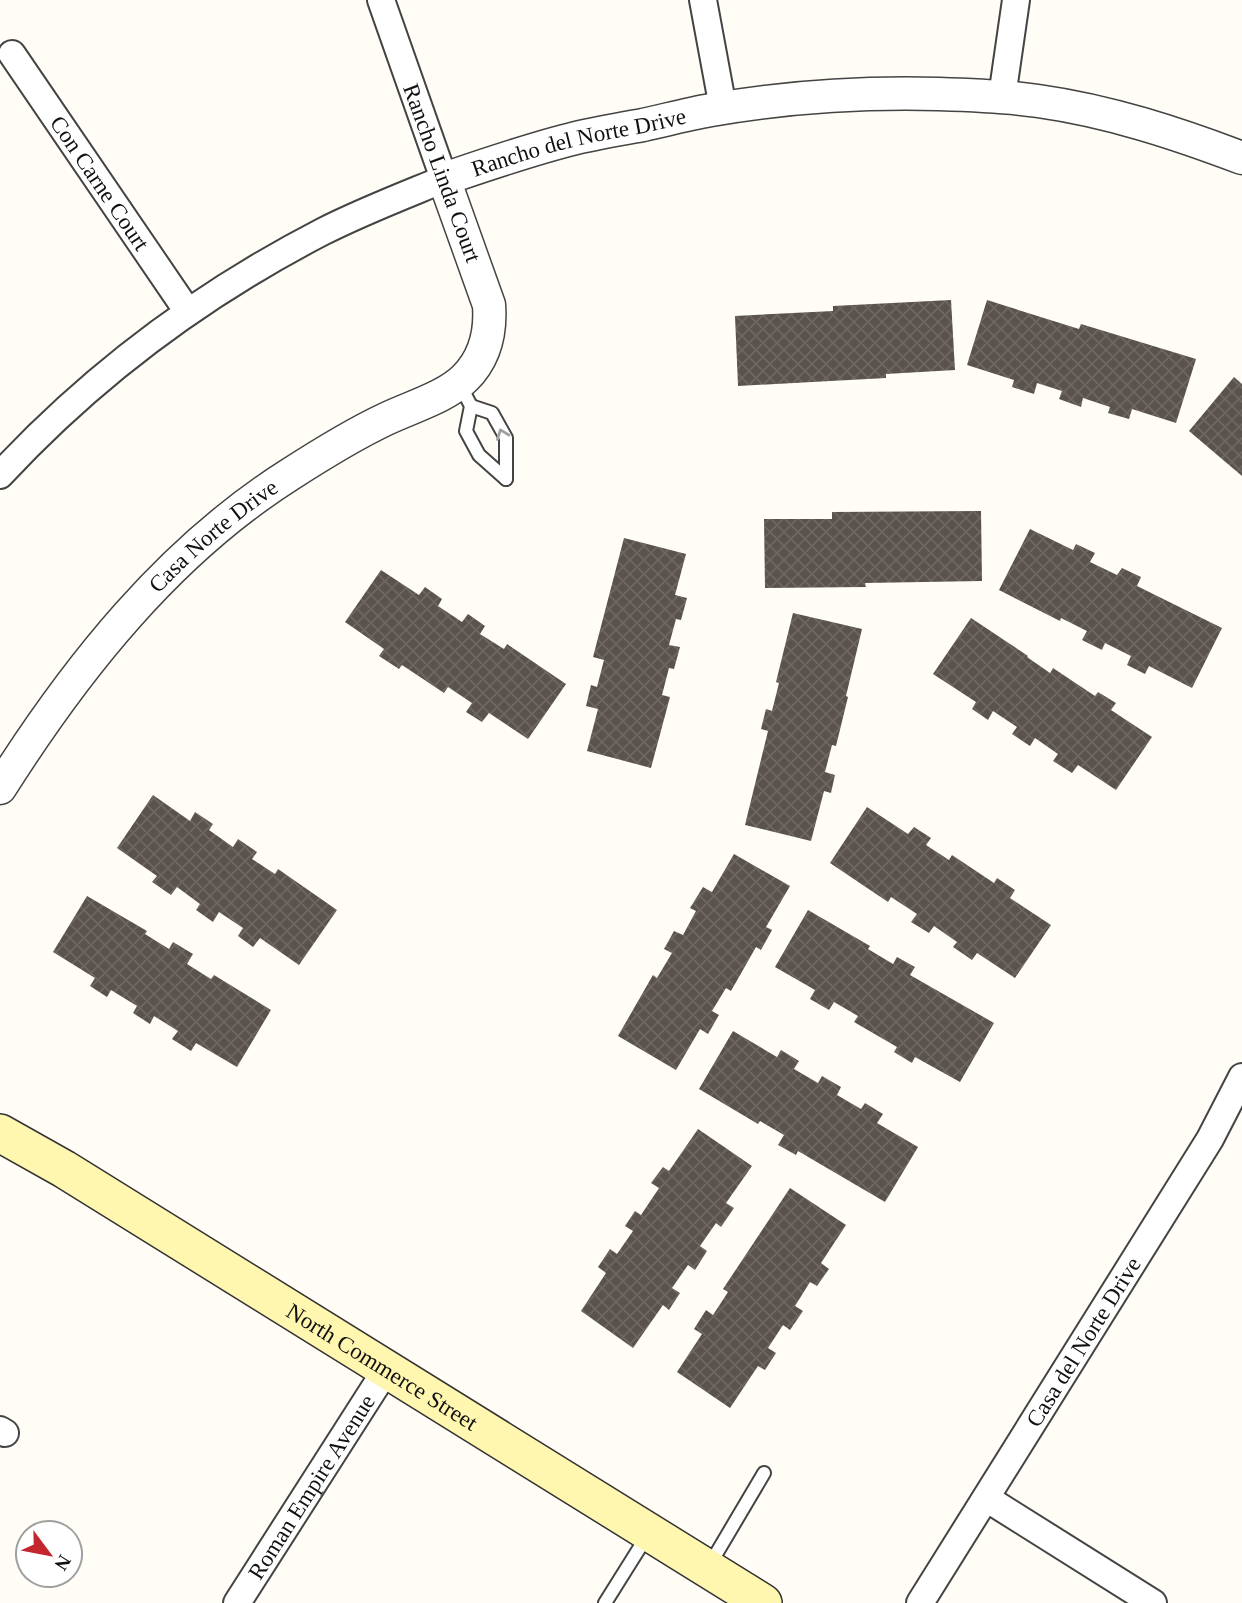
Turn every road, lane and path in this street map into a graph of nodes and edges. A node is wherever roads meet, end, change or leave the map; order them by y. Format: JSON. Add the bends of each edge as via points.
{"nodes":[{"id":1,"x":381,"y":0,"type":"edge"},
{"id":2,"x":703,"y":0,"type":"edge"},
{"id":3,"x":1016,"y":0,"type":"edge"},
{"id":4,"x":12,"y":54,"type":"dead end"},
{"id":5,"x":1002,"y":97,"type":"junction"},
{"id":6,"x":723,"y":108,"type":"junction"},
{"id":7,"x":1242,"y":158,"type":"edge"},
{"id":8,"x":444,"y":179,"type":"junction"},
{"id":9,"x":188,"y":312,"type":"junction"},
{"id":10,"x":485,"y":348,"type":"joint"},
{"id":11,"x":465,"y":394,"type":"junction"},
{"id":12,"x":0,"y":475,"type":"edge"},
{"id":13,"x":0,"y":788,"type":"edge"},
{"id":14,"x":1242,"y":1077,"type":"edge"},
{"id":15,"x":0,"y":1133,"type":"edge"},
{"id":16,"x":386,"y":1370,"type":"junction"},
{"id":17,"x":764,"y":1474,"type":"dead end"},
{"id":18,"x":986,"y":1498,"type":"junction"},
{"id":19,"x":649,"y":1533,"type":"junction"},
{"id":20,"x":708,"y":1569,"type":"junction"},
{"id":21,"x":237,"y":1603,"type":"edge"},
{"id":22,"x":605,"y":1603,"type":"edge"},
{"id":23,"x":763,"y":1603,"type":"edge"},
{"id":24,"x":920,"y":1603,"type":"edge"},
{"id":25,"x":1153,"y":1603,"type":"edge"}],
"edges":[{"from":1,"to":8,"type":"street","name":"Rancho Linda Court"},
{"from":2,"to":6,"type":"street"},
{"from":3,"to":5,"type":"street"},
{"from":4,"to":9,"type":"street","name":"Con Carne Court"},
{"from":5,"to":6,"type":"street","name":"Rancho del Norte Drive","via":[[840,95]]},
{"from":5,"to":7,"type":"street","name":"Rancho del Norte Drive","via":[[1142,123]]},
{"from":6,"to":8,"type":"street","name":"Rancho del Norte Drive","via":[[577,138]]},
{"from":8,"to":9,"type":"street","name":"Rancho del Norte Drive","via":[[323,231]]},
{"from":8,"to":10,"type":"street","name":"Rancho Linda Court","via":[[489,305]]},
{"from":9,"to":12,"type":"street","name":"Rancho del Norte Drive","via":[[58,416]]},
{"from":10,"to":11,"type":"street","name":"Casa Norte Drive"},
{"from":11,"to":11,"type":"lane","one_way":true,"via":[[466,431],[478,455],[506,479],[506,438],[492,413]]},
{"from":11,"to":13,"type":"street","name":"Casa Norte Drive","via":[[451,390],[334,447],[286,477],[200,543],[123,620]]},
{"from":14,"to":18,"type":"street","name":"Casa del Norte Drive","via":[[1210,1139]]},
{"from":15,"to":16,"type":"main road","name":"North Commerce Street"},
{"from":16,"to":19,"type":"main road","name":"North Commerce Street"},
{"from":16,"to":21,"type":"street","name":"Roman Empire Avenue"},
{"from":17,"to":20,"type":"lane"},
{"from":18,"to":24,"type":"street","name":"Casa del Norte Drive"},
{"from":18,"to":25,"type":"street"},
{"from":19,"to":20,"type":"main road","name":"North Commerce Street"},
{"from":19,"to":22,"type":"lane"},
{"from":20,"to":23,"type":"main road","name":"North Commerce Street"}]}
